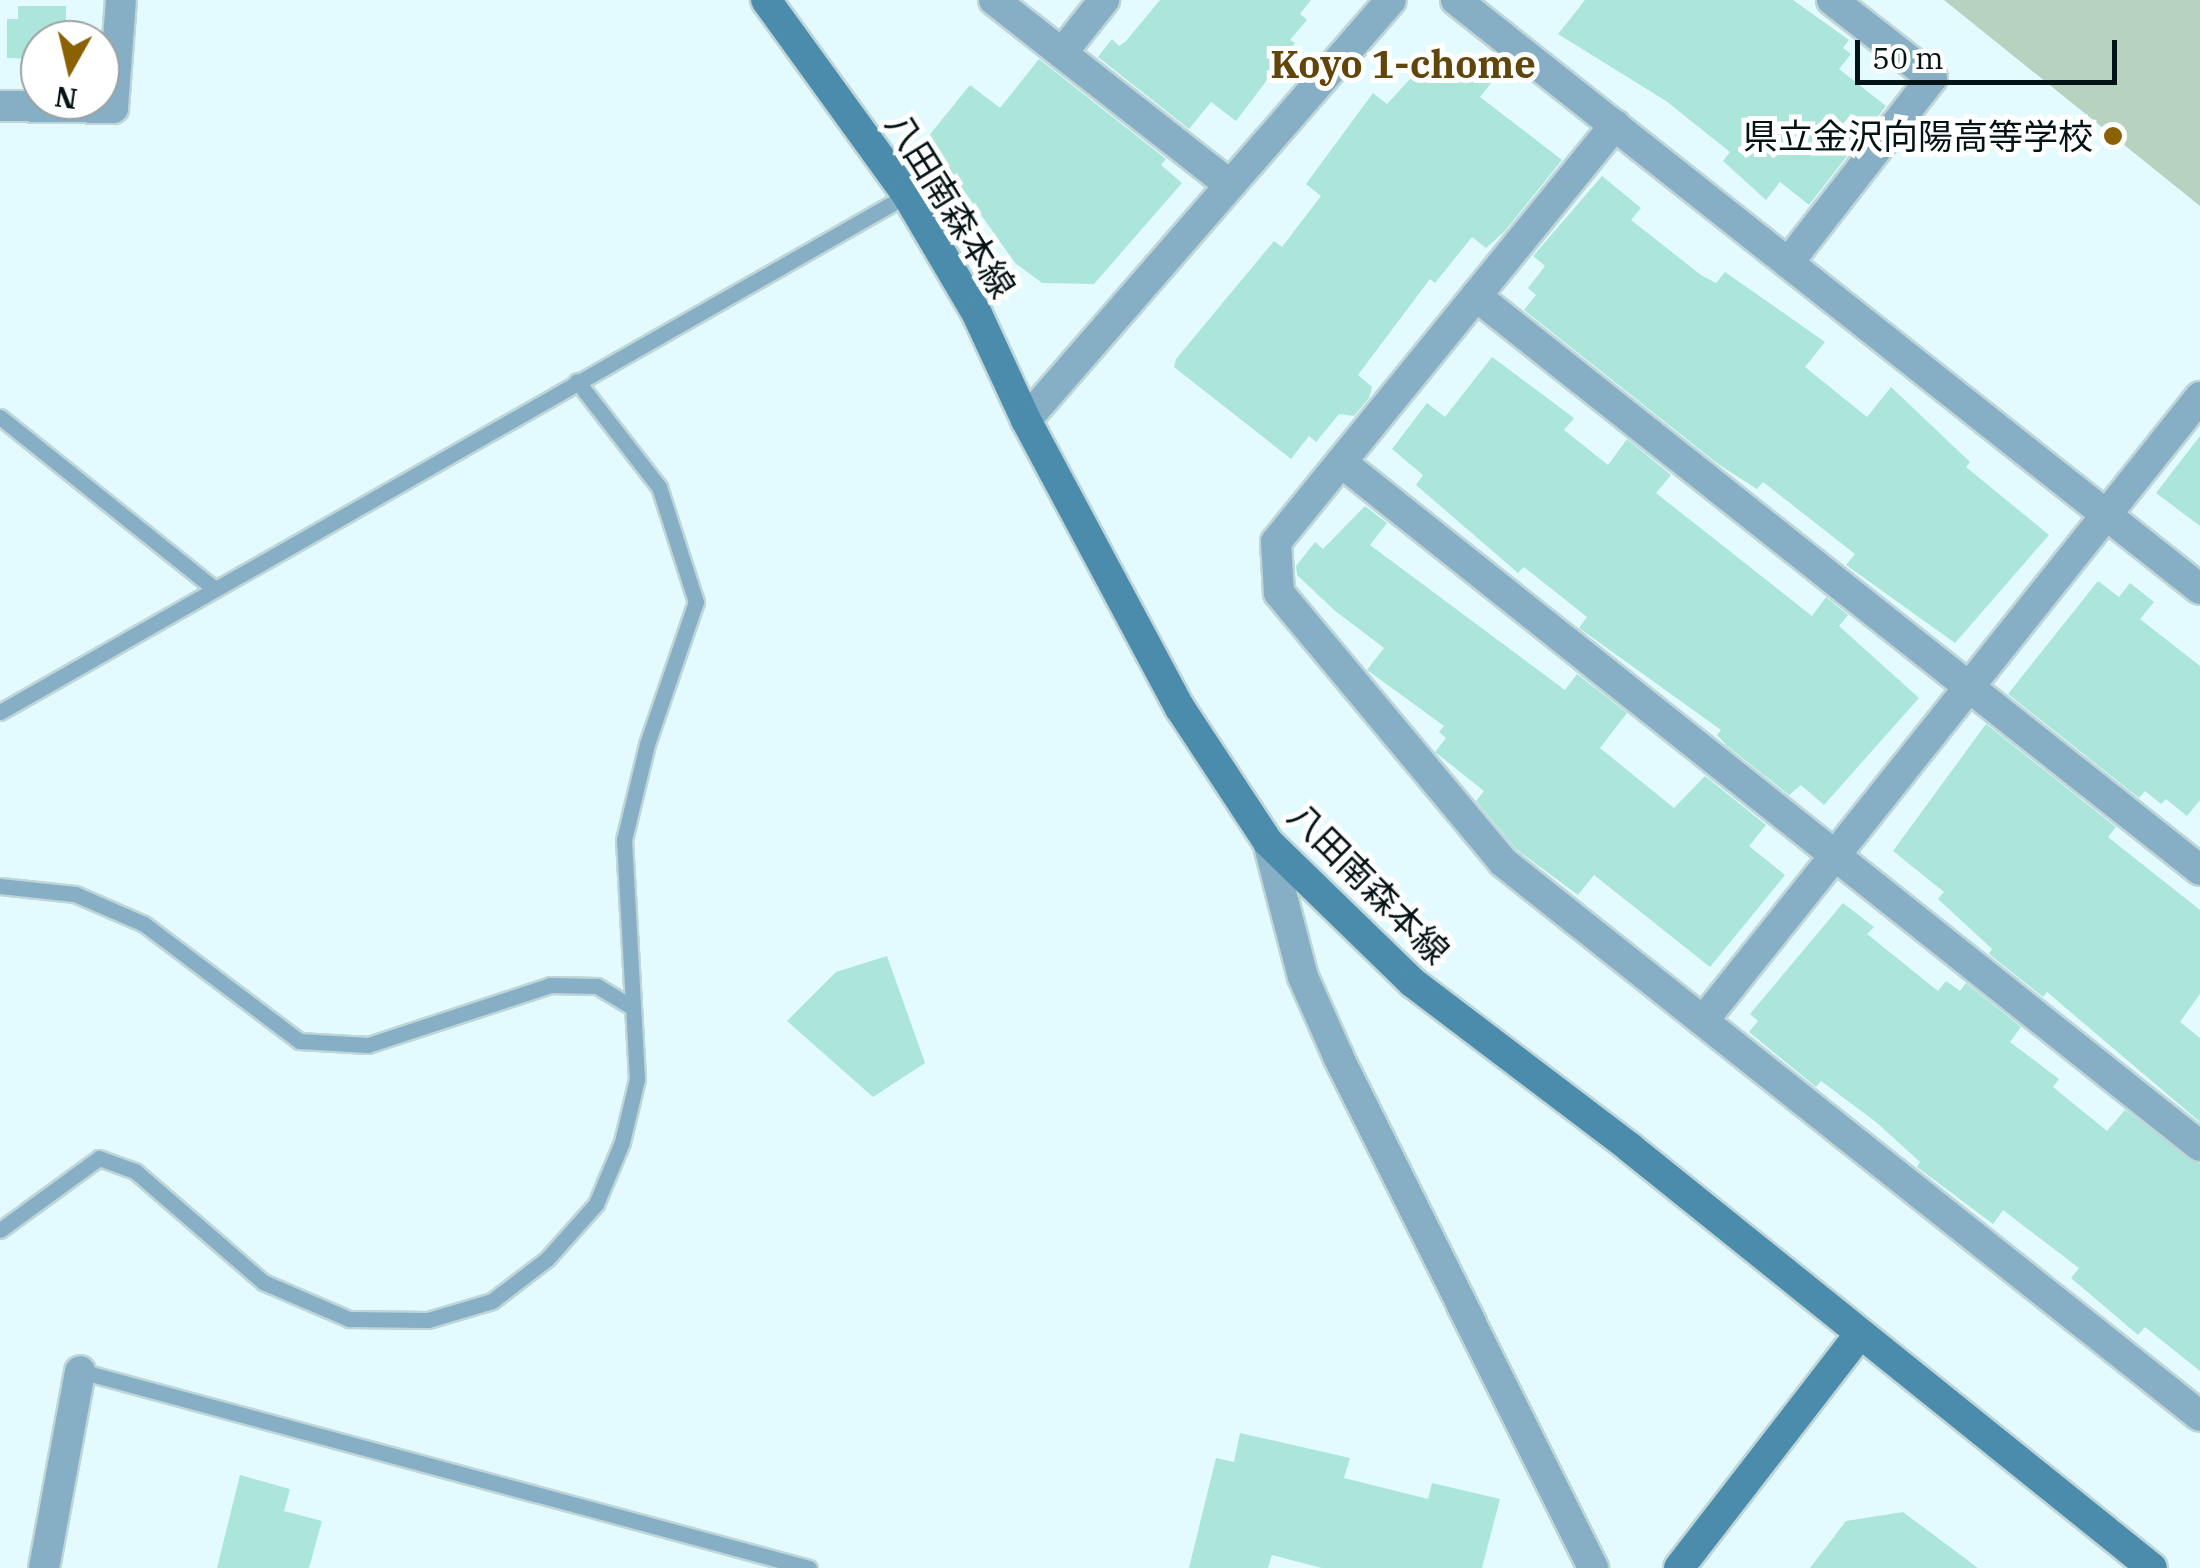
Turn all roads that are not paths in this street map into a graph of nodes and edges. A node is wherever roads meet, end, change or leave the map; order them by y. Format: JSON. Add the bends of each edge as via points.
{"nodes":[{"id":1,"x":121,"y":0,"type":"edge"},
{"id":2,"x":766,"y":0,"type":"edge"},
{"id":3,"x":994,"y":0,"type":"edge"},
{"id":4,"x":1104,"y":0,"type":"edge"},
{"id":5,"x":1391,"y":0,"type":"edge"},
{"id":6,"x":1456,"y":0,"type":"edge"},
{"id":7,"x":1832,"y":0,"type":"edge"},
{"id":8,"x":1062,"y":53,"type":"junction"},
{"id":9,"x":0,"y":106,"type":"edge"},
{"id":10,"x":1615,"y":125,"type":"junction"},
{"id":11,"x":1230,"y":185,"type":"junction"},
{"id":12,"x":907,"y":195,"type":"junction"},
{"id":13,"x":1788,"y":262,"type":"junction"},
{"id":14,"x":1476,"y":296,"type":"junction"},
{"id":15,"x":577,"y":381,"type":"junction"},
{"id":16,"x":2200,"y":397,"type":"edge"},
{"id":17,"x":0,"y":417,"type":"edge"},
{"id":18,"x":1026,"y":420,"type":"junction"},
{"id":19,"x":1342,"y":462,"type":"junction"},
{"id":20,"x":2106,"y":514,"type":"junction"},
{"id":21,"x":215,"y":588,"type":"junction"},
{"id":22,"x":2200,"y":589,"type":"edge"},
{"id":23,"x":1969,"y":687,"type":"junction"},
{"id":24,"x":0,"y":712,"type":"edge"},
{"id":25,"x":1268,"y":842,"type":"junction"},
{"id":26,"x":1835,"y":855,"type":"junction"},
{"id":27,"x":2200,"y":870,"type":"edge"},
{"id":28,"x":0,"y":886,"type":"edge"},
{"id":29,"x":630,"y":1006,"type":"junction"},
{"id":30,"x":1703,"y":1020,"type":"junction"},
{"id":31,"x":2200,"y":1146,"type":"edge"},
{"id":32,"x":0,"y":1230,"type":"edge"},
{"id":33,"x":1858,"y":1338,"type":"junction"},
{"id":34,"x":80,"y":1371,"type":"joint"},
{"id":35,"x":2200,"y":1416,"type":"edge"},
{"id":36,"x":44,"y":1568,"type":"edge"},
{"id":37,"x":809,"y":1568,"type":"edge"},
{"id":38,"x":1594,"y":1568,"type":"edge"},
{"id":39,"x":1679,"y":1568,"type":"edge"},
{"id":40,"x":2152,"y":1568,"type":"edge"}],
"edges":[{"from":1,"to":9,"type":"street","via":[[113,108]]},
{"from":2,"to":12,"type":"main road","name":"八田南森本線"},
{"from":3,"to":8,"type":"street"},
{"from":4,"to":8,"type":"street"},
{"from":5,"to":11,"type":"street"},
{"from":6,"to":10,"type":"street"},
{"from":7,"to":13,"type":"street","via":[[1932,78]]},
{"from":8,"to":11,"type":"street"},
{"from":10,"to":13,"type":"street"},
{"from":10,"to":14,"type":"street"},
{"from":11,"to":18,"type":"street"},
{"from":12,"to":15,"type":"lane"},
{"from":12,"to":18,"type":"main road","name":"八田南森本線","via":[[977,314]]},
{"from":13,"to":20,"type":"street"},
{"from":14,"to":19,"type":"street"},
{"from":14,"to":23,"type":"street"},
{"from":15,"to":21,"type":"lane"},
{"from":15,"to":29,"type":"lane","via":[[659,488],[696,602],[647,744],[624,840]]},
{"from":16,"to":20,"type":"street"},
{"from":17,"to":21,"type":"lane"},
{"from":18,"to":25,"type":"main road","name":"八田南森本線","via":[[1180,708]]},
{"from":19,"to":26,"type":"street"},
{"from":19,"to":30,"type":"street","via":[[1276,542],[1279,593],[1503,862]]},
{"from":20,"to":22,"type":"street"},
{"from":20,"to":23,"type":"street"},
{"from":21,"to":24,"type":"lane"},
{"from":23,"to":26,"type":"street"},
{"from":23,"to":27,"type":"street"},
{"from":25,"to":33,"type":"main road","name":"八田南森本線","via":[[1412,982],[1629,1147]]},
{"from":25,"to":38,"type":"street","via":[[1303,977],[1338,1056]]},
{"from":26,"to":30,"type":"street"},
{"from":26,"to":31,"type":"street"},
{"from":28,"to":29,"type":"lane","via":[[75,894],[144,924],[300,1041],[368,1045],[550,985],[597,986]]},
{"from":29,"to":32,"type":"lane","via":[[638,1078],[622,1142],[596,1204],[547,1259],[492,1301],[428,1320],[349,1318],[263,1282],[134,1172],[99,1158]]},
{"from":30,"to":35,"type":"street"},
{"from":33,"to":39,"type":"main road"},
{"from":33,"to":40,"type":"main road","name":"八田南森本線"},
{"from":34,"to":36,"type":"street"},
{"from":34,"to":37,"type":"lane"}]}
